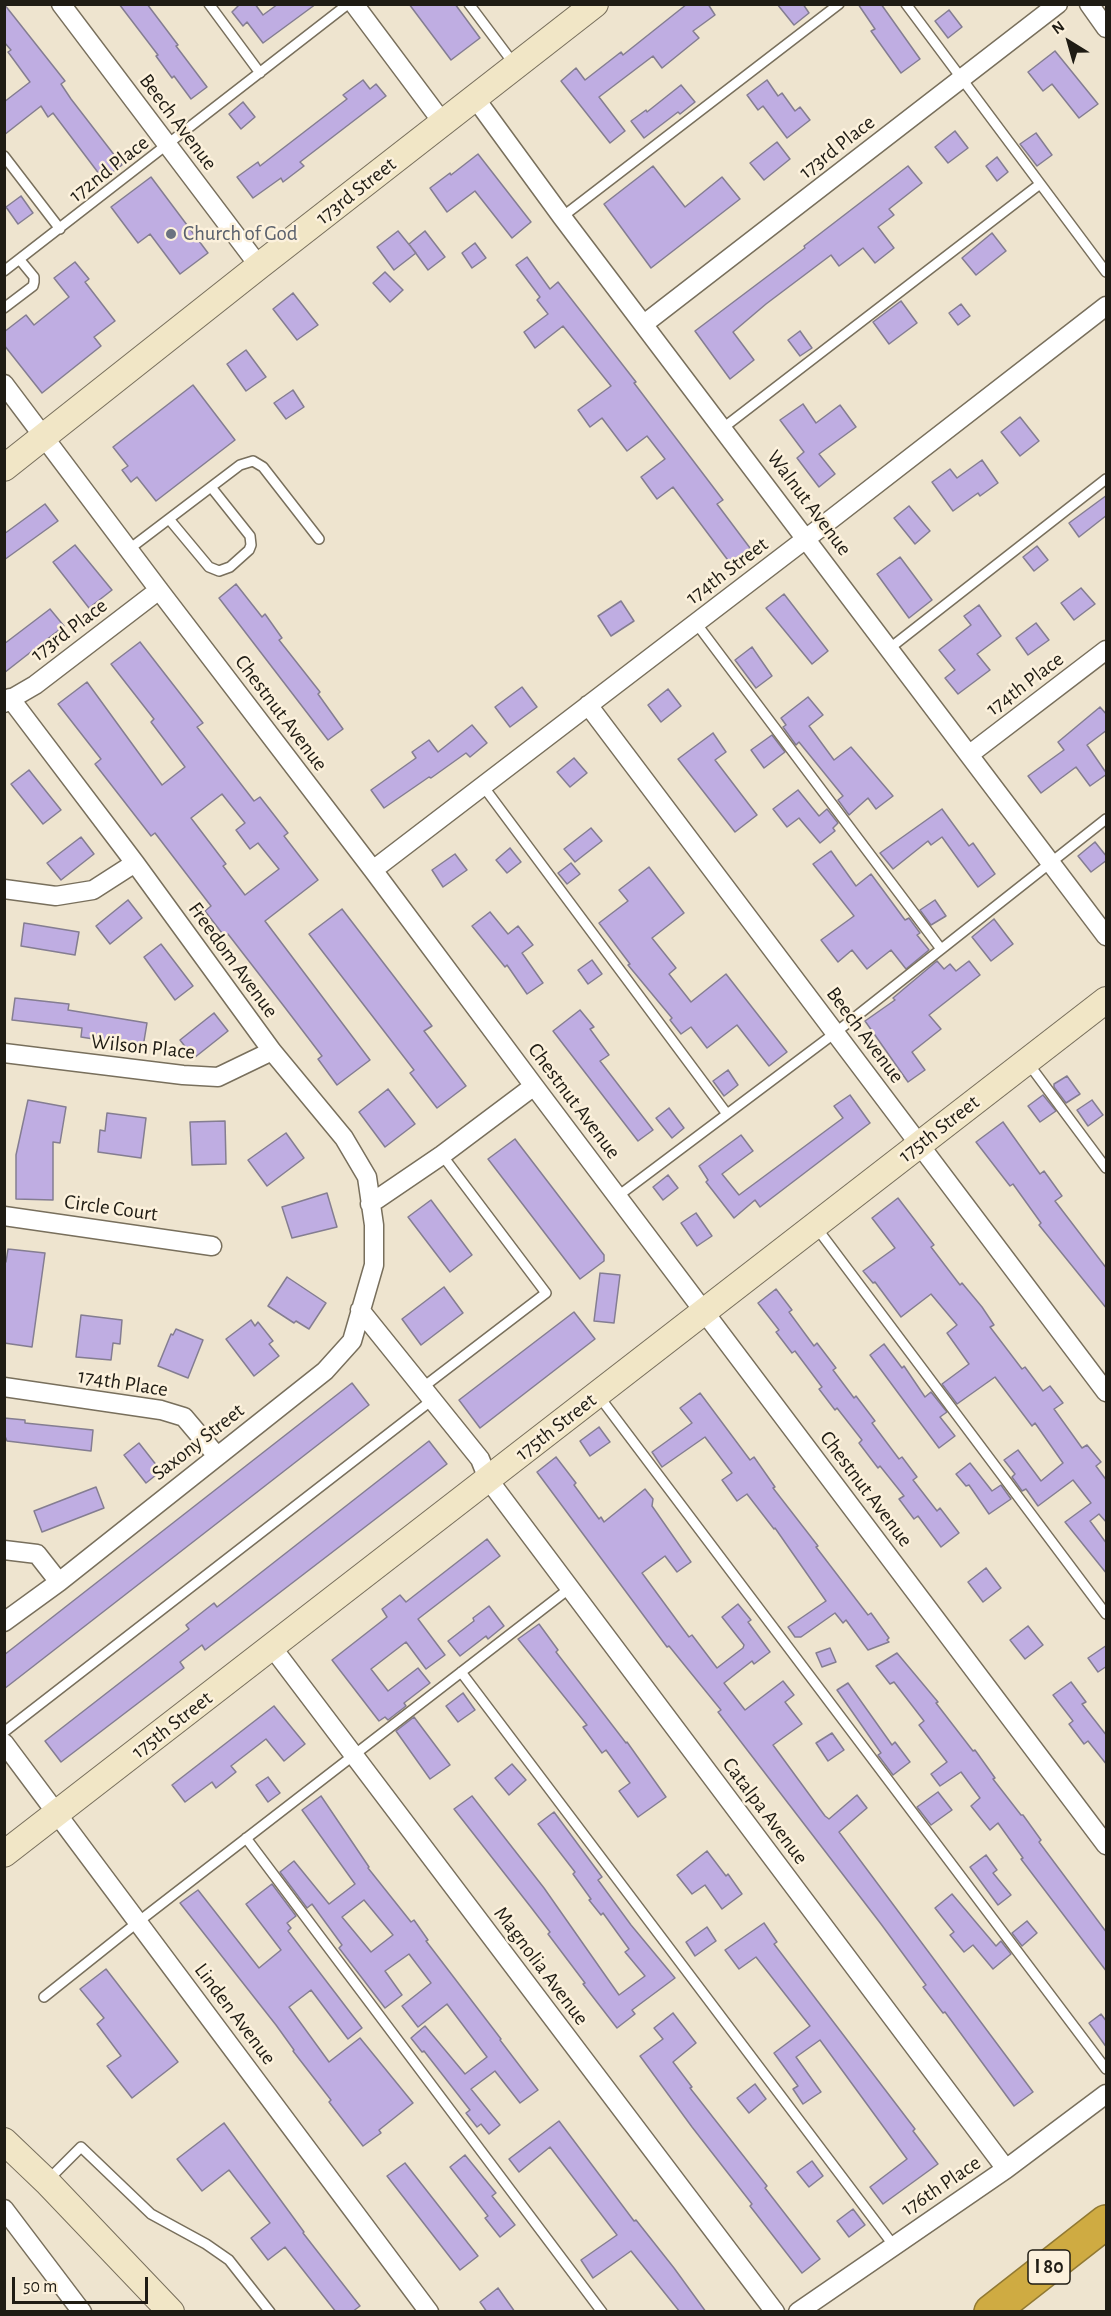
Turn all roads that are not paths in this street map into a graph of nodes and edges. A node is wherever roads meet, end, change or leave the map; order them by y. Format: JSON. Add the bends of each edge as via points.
{"nodes":[{"id":1,"x":62,"y":4,"type":"edge"},
{"id":2,"x":209,"y":4,"type":"edge"},
{"id":3,"x":348,"y":4,"type":"edge"},
{"id":4,"x":354,"y":4,"type":"edge"},
{"id":5,"x":469,"y":4,"type":"edge"},
{"id":6,"x":595,"y":4,"type":"edge"},
{"id":7,"x":839,"y":4,"type":"edge"},
{"id":8,"x":906,"y":4,"type":"edge"},
{"id":9,"x":1059,"y":4,"type":"edge"},
{"id":10,"x":1089,"y":4,"type":"edge"},
{"id":11,"x":1107,"y":28,"type":"edge"},
{"id":12,"x":516,"y":66,"type":"junction"},
{"id":13,"x":260,"y":73,"type":"junction"},
{"id":14,"x":962,"y":79,"type":"junction"},
{"id":15,"x":475,"y":98,"type":"junction"},
{"id":16,"x":443,"y":123,"type":"junction"},
{"id":17,"x":168,"y":145,"type":"junction"},
{"id":18,"x":4,"y":156,"type":"edge"},
{"id":19,"x":1040,"y":184,"type":"junction"},
{"id":20,"x":562,"y":217,"type":"junction"},
{"id":21,"x":60,"y":229,"type":"junction"},
{"id":22,"x":20,"y":260,"type":"junction"},
{"id":23,"x":259,"y":266,"type":"junction"},
{"id":24,"x":4,"y":271,"type":"edge"},
{"id":25,"x":1107,"y":272,"type":"edge"},
{"id":26,"x":1107,"y":306,"type":"edge"},
{"id":27,"x":4,"y":308,"type":"edge"},
{"id":28,"x":644,"y":324,"type":"junction"},
{"id":29,"x":4,"y":384,"type":"edge"},
{"id":30,"x":723,"y":428,"type":"junction"},
{"id":31,"x":44,"y":437,"type":"junction"},
{"id":32,"x":4,"y":468,"type":"edge"},
{"id":33,"x":1107,"y":479,"type":"edge"},
{"id":34,"x":211,"y":487,"type":"junction"},
{"id":35,"x":169,"y":519,"type":"junction"},
{"id":36,"x":807,"y":538,"type":"junction"},
{"id":37,"x":320,"y":539,"type":"dead end"},
{"id":38,"x":128,"y":550,"type":"junction"},
{"id":39,"x":159,"y":590,"type":"junction"},
{"id":40,"x":696,"y":623,"type":"junction"},
{"id":41,"x":890,"y":648,"type":"junction"},
{"id":42,"x":1107,"y":650,"type":"edge"},
{"id":43,"x":7,"y":700,"type":"edge"},
{"id":44,"x":588,"y":705,"type":"junction"},
{"id":45,"x":970,"y":754,"type":"junction"},
{"id":46,"x":483,"y":786,"type":"junction"},
{"id":47,"x":1107,"y":819,"type":"edge"},
{"id":48,"x":1052,"y":861,"type":"junction"},
{"id":49,"x":135,"y":863,"type":"junction"},
{"id":50,"x":373,"y":870,"type":"junction"},
{"id":51,"x":4,"y":889,"type":"edge"},
{"id":52,"x":1107,"y":936,"type":"edge"},
{"id":53,"x":941,"y":949,"type":"junction"},
{"id":54,"x":1107,"y":1000,"type":"edge"},
{"id":55,"x":834,"y":1033,"type":"junction"},
{"id":56,"x":272,"y":1051,"type":"junction"},
{"id":57,"x":4,"y":1053,"type":"edge"},
{"id":58,"x":1027,"y":1061,"type":"junction"},
{"id":59,"x":534,"y":1086,"type":"junction"},
{"id":60,"x":727,"y":1114,"type":"junction"},
{"id":61,"x":918,"y":1144,"type":"junction"},
{"id":62,"x":442,"y":1155,"type":"junction"},
{"id":63,"x":1107,"y":1168,"type":"edge"},
{"id":64,"x":618,"y":1196,"type":"junction"},
{"id":65,"x":370,"y":1204,"type":"junction"},
{"id":66,"x":4,"y":1216,"type":"edge"},
{"id":67,"x":815,"y":1226,"type":"junction"},
{"id":68,"x":212,"y":1246,"type":"dead end"},
{"id":69,"x":374,"y":1265,"type":"joint"},
{"id":70,"x":360,"y":1310,"type":"junction"},
{"id":71,"x":704,"y":1313,"type":"junction"},
{"id":72,"x":4,"y":1387,"type":"edge"},
{"id":73,"x":1107,"y":1392,"type":"edge"},
{"id":74,"x":427,"y":1394,"type":"junction"},
{"id":75,"x":598,"y":1395,"type":"junction"},
{"id":76,"x":217,"y":1456,"type":"junction"},
{"id":77,"x":489,"y":1479,"type":"junction"},
{"id":78,"x":4,"y":1550,"type":"edge"},
{"id":79,"x":59,"y":1582,"type":"junction"},
{"id":80,"x":570,"y":1588,"type":"junction"},
{"id":81,"x":1107,"y":1614,"type":"edge"},
{"id":82,"x":4,"y":1622,"type":"edge"},
{"id":83,"x":272,"y":1647,"type":"junction"},
{"id":84,"x":461,"y":1672,"type":"junction"},
{"id":85,"x":4,"y":1732,"type":"edge"},
{"id":86,"x":4,"y":1743,"type":"edge"},
{"id":87,"x":354,"y":1755,"type":"junction"},
{"id":88,"x":57,"y":1814,"type":"junction"},
{"id":89,"x":246,"y":1838,"type":"junction"},
{"id":90,"x":1107,"y":1845,"type":"edge"},
{"id":91,"x":4,"y":1854,"type":"edge"},
{"id":92,"x":138,"y":1922,"type":"junction"},
{"id":93,"x":44,"y":1997,"type":"dead end"},
{"id":94,"x":1107,"y":2069,"type":"edge"},
{"id":95,"x":1107,"y":2094,"type":"edge"},
{"id":96,"x":4,"y":2141,"type":"edge"},
{"id":97,"x":1006,"y":2169,"type":"junction"},
{"id":98,"x":47,"y":2182,"type":"junction"},
{"id":99,"x":4,"y":2209,"type":"edge"},
{"id":100,"x":1107,"y":2222,"type":"edge"},
{"id":101,"x":894,"y":2246,"type":"junction"},
{"id":102,"x":82,"y":2312,"type":"edge"},
{"id":103,"x":171,"y":2312,"type":"edge"},
{"id":104,"x":270,"y":2312,"type":"edge"},
{"id":105,"x":429,"y":2312,"type":"edge"},
{"id":106,"x":602,"y":2312,"type":"edge"},
{"id":107,"x":775,"y":2312,"type":"edge"},
{"id":108,"x":798,"y":2312,"type":"edge"},
{"id":109,"x":991,"y":2312,"type":"edge"}],
"edges":[{"from":1,"to":17,"type":"street","name":"Beech Avenue"},
{"from":2,"to":13,"type":"lane"},
{"from":3,"to":13,"type":"lane","name":"172nd Place"},
{"from":4,"to":16,"type":"street"},
{"from":5,"to":12,"type":"lane"},
{"from":6,"to":12,"type":"street","name":"173rd Street"},
{"from":7,"to":20,"type":"lane"},
{"from":8,"to":14,"type":"lane"},
{"from":9,"to":14,"type":"street","name":"173rd Place"},
{"from":10,"to":11,"type":"street"},
{"from":12,"to":15,"type":"street","name":"173rd Street"},
{"from":13,"to":17,"type":"lane","name":"172nd Place"},
{"from":14,"to":19,"type":"lane"},
{"from":14,"to":28,"type":"street","name":"173rd Place"},
{"from":15,"to":16,"type":"street","name":"173rd Street"},
{"from":15,"to":20,"type":"street","name":"Walnut Avenue"},
{"from":16,"to":23,"type":"street","name":"173rd Street"},
{"from":17,"to":21,"type":"lane","name":"172nd Place"},
{"from":17,"to":23,"type":"street","name":"Beech Avenue"},
{"from":18,"to":21,"type":"lane"},
{"from":19,"to":25,"type":"lane"},
{"from":19,"to":30,"type":"lane"},
{"from":20,"to":28,"type":"street","name":"Walnut Avenue"},
{"from":21,"to":22,"type":"lane","name":"172nd Place"},
{"from":22,"to":24,"type":"lane","name":"172nd Place"},
{"from":22,"to":27,"type":"lane","via":[[34,277],[33,286]]},
{"from":23,"to":31,"type":"street","name":"173rd Street"},
{"from":26,"to":36,"type":"street","name":"174th Street"},
{"from":28,"to":30,"type":"street","name":"Walnut Avenue"},
{"from":29,"to":31,"type":"street","name":"Chestnut Avenue"},
{"from":30,"to":36,"type":"street","name":"Walnut Avenue"},
{"from":31,"to":32,"type":"street","name":"173rd Street"},
{"from":31,"to":38,"type":"street","name":"Chestnut Avenue"},
{"from":33,"to":41,"type":"lane"},
{"from":34,"to":35,"type":"lane"},
{"from":34,"to":35,"type":"lane","via":[[250,536],[249,550],[230,567],[219,571],[209,567]]},
{"from":34,"to":37,"type":"lane","via":[[240,465],[253,461]]},
{"from":35,"to":38,"type":"lane"},
{"from":36,"to":40,"type":"street","name":"174th Street"},
{"from":36,"to":41,"type":"street","name":"Walnut Avenue"},
{"from":38,"to":39,"type":"street","name":"Chestnut Avenue"},
{"from":39,"to":43,"type":"street","name":"173rd Place","via":[[35,685]]},
{"from":39,"to":50,"type":"street","name":"Chestnut Avenue"},
{"from":40,"to":44,"type":"street","name":"174th Street"},
{"from":40,"to":53,"type":"lane"},
{"from":41,"to":45,"type":"street","name":"Walnut Avenue"},
{"from":42,"to":45,"type":"street","name":"174th Place"},
{"from":43,"to":49,"type":"street","name":"Freedom Avenue"},
{"from":44,"to":46,"type":"street","name":"174th Street"},
{"from":44,"to":55,"type":"street","name":"Beech Avenue"},
{"from":45,"to":48,"type":"street","name":"Walnut Avenue"},
{"from":46,"to":50,"type":"street","name":"174th Street"},
{"from":46,"to":60,"type":"lane"},
{"from":47,"to":48,"type":"lane"},
{"from":48,"to":52,"type":"street","name":"Walnut Avenue"},
{"from":48,"to":53,"type":"lane"},
{"from":49,"to":51,"type":"street","via":[[93,890],[56,896]]},
{"from":49,"to":56,"type":"street","name":"Freedom Avenue"},
{"from":50,"to":59,"type":"street","name":"Chestnut Avenue"},
{"from":53,"to":55,"type":"lane"},
{"from":54,"to":58,"type":"street","name":"175th Street"},
{"from":55,"to":60,"type":"lane"},
{"from":55,"to":61,"type":"street","name":"Beech Avenue"},
{"from":56,"to":57,"type":"street","name":"Wilson Place","via":[[218,1077]]},
{"from":56,"to":65,"type":"street","name":"Freedom Avenue","via":[[344,1138],[367,1177]]},
{"from":58,"to":61,"type":"street","name":"175th Street"},
{"from":58,"to":63,"type":"lane"},
{"from":59,"to":62,"type":"street"},
{"from":59,"to":64,"type":"street","name":"Chestnut Avenue"},
{"from":60,"to":64,"type":"lane"},
{"from":61,"to":67,"type":"street","name":"175th Street"},
{"from":61,"to":73,"type":"street","name":"Beech Avenue"},
{"from":62,"to":65,"type":"street"},
{"from":62,"to":74,"type":"lane","via":[[546,1293]]},
{"from":64,"to":71,"type":"street","name":"Chestnut Avenue"},
{"from":65,"to":69,"type":"street","name":"Freedom Avenue"},
{"from":66,"to":68,"type":"street","name":"Circle Court"},
{"from":67,"to":71,"type":"street","name":"175th Street"},
{"from":67,"to":81,"type":"lane"},
{"from":69,"to":70,"type":"street","name":"Saxony Street"},
{"from":70,"to":74,"type":"street","name":"Catalpa Avenue"},
{"from":70,"to":76,"type":"street","name":"Saxony Street","via":[[352,1341],[325,1371]]},
{"from":71,"to":75,"type":"street","name":"175th Street"},
{"from":71,"to":90,"type":"street","name":"Chestnut Avenue"},
{"from":72,"to":76,"type":"street","name":"174th Place","via":[[161,1410],[184,1417]]},
{"from":74,"to":77,"type":"street","name":"Catalpa Avenue","via":[[480,1459]]},
{"from":74,"to":85,"type":"lane"},
{"from":75,"to":77,"type":"street","name":"175th Street"},
{"from":75,"to":94,"type":"lane"},
{"from":76,"to":79,"type":"street","name":"Saxony Street"},
{"from":77,"to":80,"type":"street","name":"Catalpa Avenue"},
{"from":77,"to":83,"type":"street","name":"175th Street"},
{"from":78,"to":79,"type":"street","via":[[37,1554]]},
{"from":79,"to":82,"type":"street","name":"Saxony Street"},
{"from":80,"to":84,"type":"lane"},
{"from":80,"to":97,"type":"street","name":"Catalpa Avenue"},
{"from":83,"to":87,"type":"street","name":"Magnolia Avenue"},
{"from":83,"to":88,"type":"street","name":"175th Street"},
{"from":84,"to":87,"type":"lane"},
{"from":84,"to":101,"type":"lane"},
{"from":86,"to":88,"type":"street","name":"Linden Avenue"},
{"from":87,"to":89,"type":"lane"},
{"from":87,"to":107,"type":"street","name":"Magnolia Avenue"},
{"from":88,"to":91,"type":"street","name":"175th Street"},
{"from":88,"to":92,"type":"street","name":"Linden Avenue"},
{"from":89,"to":92,"type":"lane"},
{"from":89,"to":106,"type":"lane"},
{"from":92,"to":93,"type":"lane"},
{"from":92,"to":105,"type":"street","name":"Linden Avenue"},
{"from":95,"to":97,"type":"street","name":"176th Place"},
{"from":96,"to":98,"type":"street"},
{"from":97,"to":101,"type":"street","name":"176th Place"},
{"from":98,"to":103,"type":"street"},
{"from":98,"to":104,"type":"lane","via":[[81,2147],[151,2214],[229,2260]]},
{"from":99,"to":102,"type":"street"},
{"from":100,"to":109,"type":"highway","number":"I 80"},
{"from":101,"to":108,"type":"street","name":"176th Place"}]}
